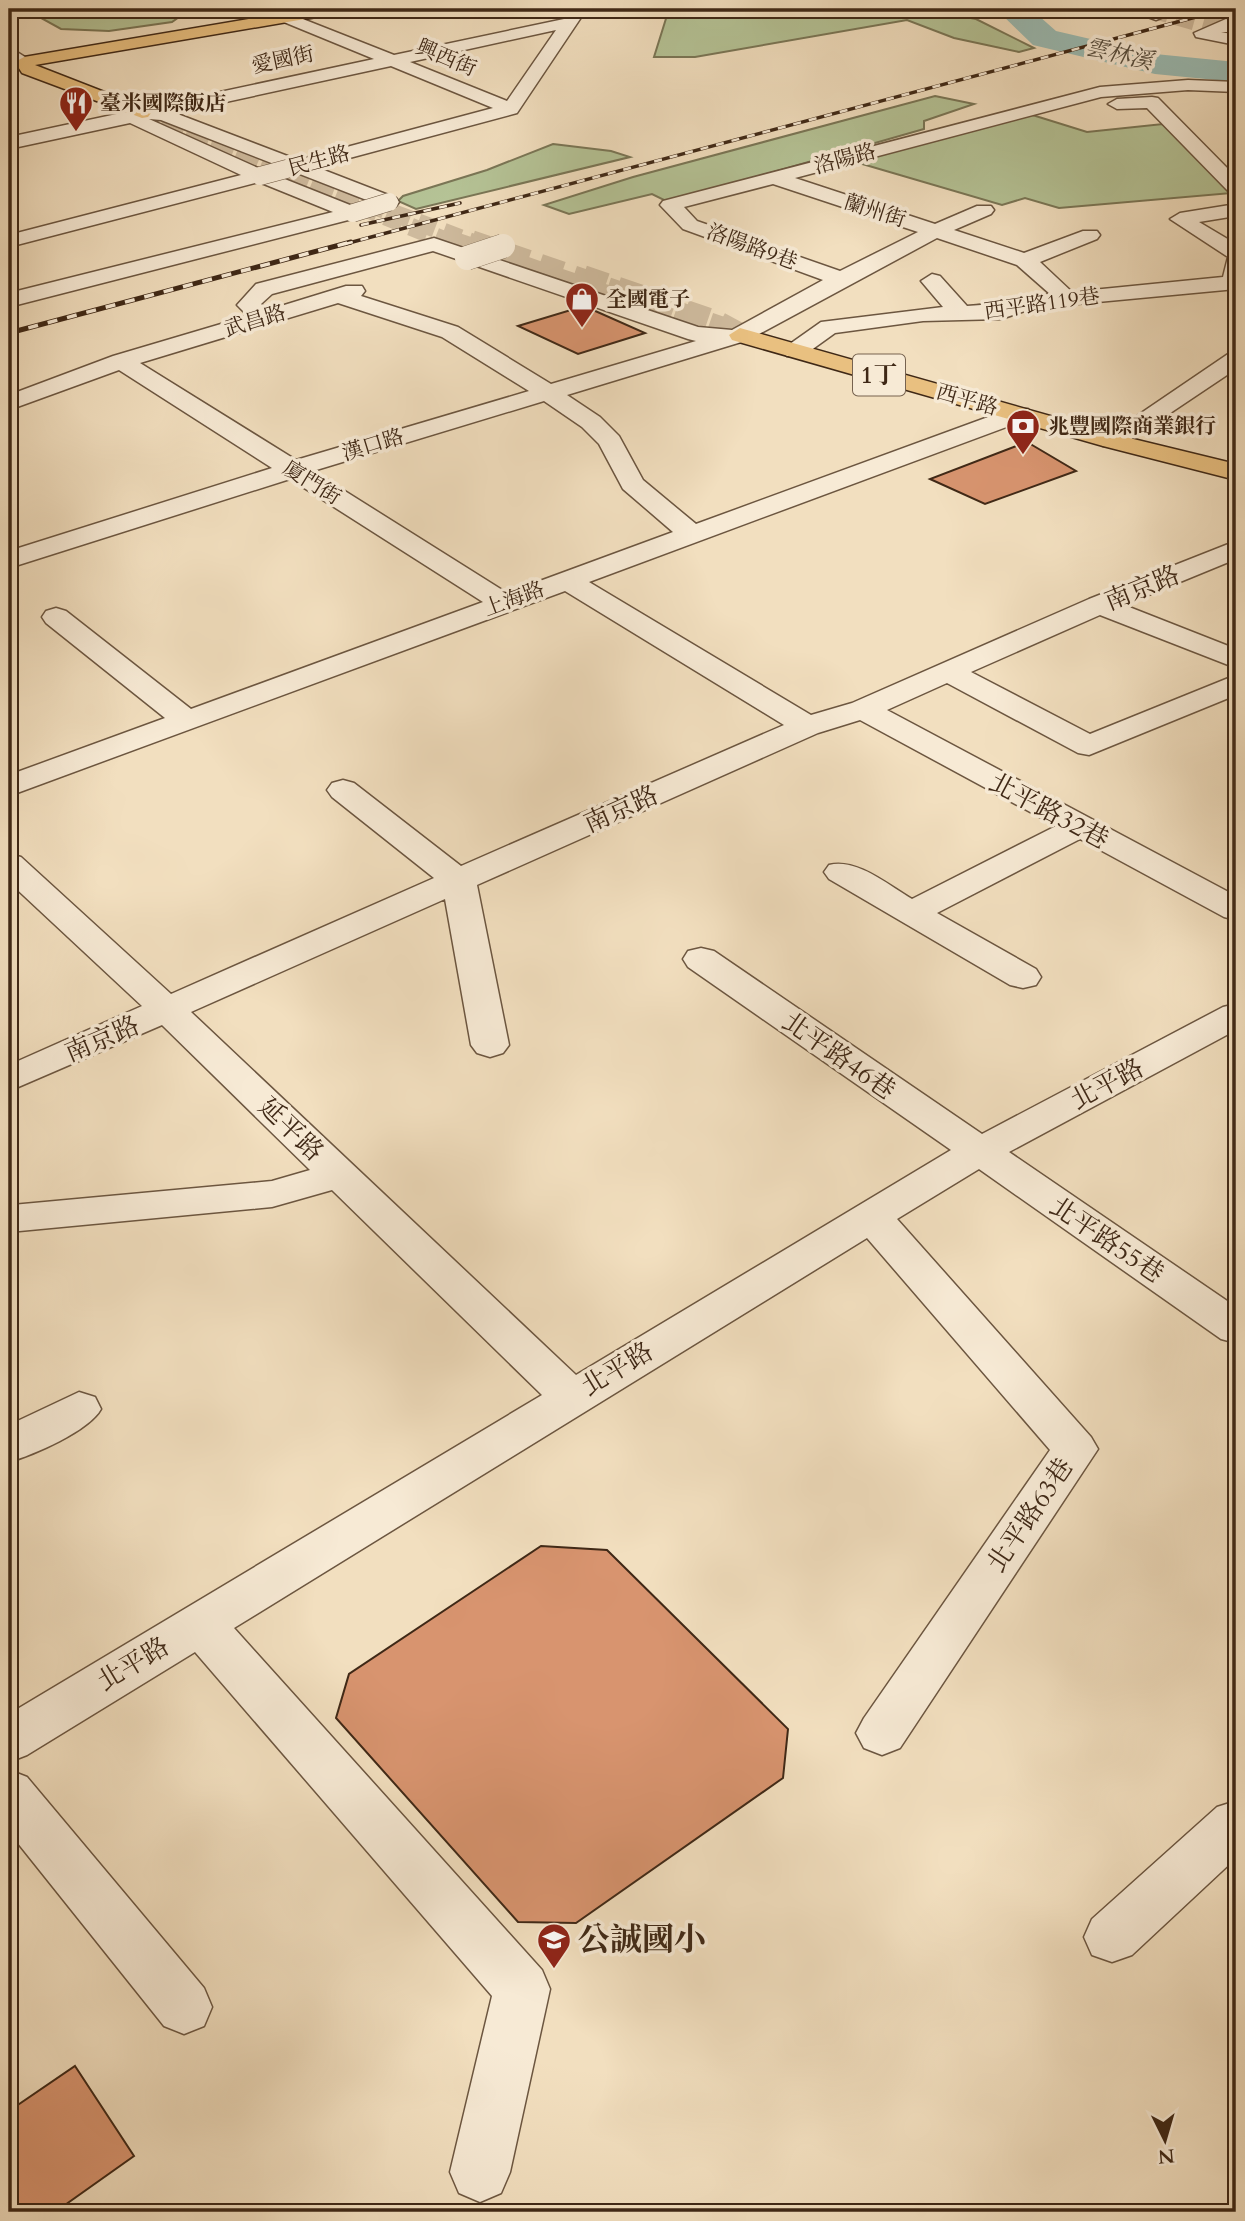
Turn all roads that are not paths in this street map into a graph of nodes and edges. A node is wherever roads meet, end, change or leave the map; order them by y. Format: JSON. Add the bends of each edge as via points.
{"nodes":[{"id":1,"x":334,"y":9,"type":"edge"},
{"id":2,"x":1134,"y":9,"type":"edge"},
{"id":3,"x":1175,"y":9,"type":"edge"},
{"id":4,"x":573,"y":16,"type":"edge"},
{"id":5,"x":285,"y":17,"type":"junction"},
{"id":6,"x":1236,"y":27,"type":"edge"},
{"id":7,"x":1236,"y":40,"type":"edge"},
{"id":8,"x":14,"y":60,"type":"edge"},
{"id":9,"x":392,"y":60,"type":"junction"},
{"id":10,"x":1236,"y":87,"type":"edge"},
{"id":11,"x":510,"y":109,"type":"junction"},
{"id":12,"x":1020,"y":110,"type":"junction"},
{"id":13,"x":142,"y":113,"type":"junction"},
{"id":14,"x":9,"y":143,"type":"edge"},
{"id":15,"x":293,"y":167,"type":"junction"},
{"id":16,"x":260,"y":176,"type":"junction"},
{"id":17,"x":774,"y":178,"type":"junction"},
{"id":18,"x":1236,"y":188,"type":"edge"},
{"id":19,"x":670,"y":205,"type":"joint"},
{"id":20,"x":984,"y":210,"type":"dead end"},
{"id":21,"x":1236,"y":210,"type":"edge"},
{"id":22,"x":354,"y":213,"type":"junction"},
{"id":23,"x":935,"y":230,"type":"junction"},
{"id":24,"x":1090,"y":235,"type":"dead end"},
{"id":25,"x":9,"y":241,"type":"edge"},
{"id":26,"x":1236,"y":253,"type":"edge"},
{"id":27,"x":467,"y":258,"type":"junction"},
{"id":28,"x":1025,"y":260,"type":"junction"},
{"id":29,"x":1236,"y":261,"type":"edge"},
{"id":30,"x":428,"y":269,"type":"tunnel mouth"},
{"id":31,"x":841,"y":279,"type":"junction"},
{"id":32,"x":932,"y":281,"type":"dead end"},
{"id":33,"x":377,"y":284,"type":"dead end"},
{"id":34,"x":1061,"y":292,"type":"dead end"},
{"id":35,"x":649,"y":295,"type":"dead end"},
{"id":36,"x":339,"y":296,"type":"junction"},
{"id":37,"x":9,"y":300,"type":"edge"},
{"id":38,"x":702,"y":312,"type":"dead end"},
{"id":39,"x":960,"y":312,"type":"junction"},
{"id":40,"x":265,"y":318,"type":"junction"},
{"id":41,"x":740,"y":335,"type":"junction"},
{"id":42,"x":795,"y":351,"type":"junction"},
{"id":43,"x":1236,"y":359,"type":"edge"},
{"id":44,"x":121,"y":361,"type":"junction"},
{"id":45,"x":547,"y":393,"type":"junction"},
{"id":46,"x":9,"y":403,"type":"edge"},
{"id":47,"x":1019,"y":414,"type":"junction"},
{"id":48,"x":1112,"y":441,"type":"junction"},
{"id":49,"x":1233,"y":469,"type":"edge"},
{"id":50,"x":291,"y":470,"type":"junction"},
{"id":51,"x":692,"y":534,"type":"junction"},
{"id":52,"x":1236,"y":550,"type":"edge"},
{"id":53,"x":9,"y":560,"type":"edge"},
{"id":54,"x":566,"y":580,"type":"junction"},
{"id":55,"x":504,"y":603,"type":"junction"},
{"id":56,"x":1100,"y":605,"type":"junction"},
{"id":57,"x":56,"y":617,"type":"dead end"},
{"id":58,"x":1236,"y":659,"type":"edge"},
{"id":59,"x":948,"y":672,"type":"junction"},
{"id":60,"x":1236,"y":684,"type":"edge"},
{"id":61,"x":863,"y":709,"type":"junction"},
{"id":62,"x":187,"y":720,"type":"junction"},
{"id":63,"x":807,"y":726,"type":"junction"},
{"id":64,"x":9,"y":786,"type":"edge"},
{"id":65,"x":343,"y":790,"type":"dead end"},
{"id":66,"x":1079,"y":827,"type":"junction"},
{"id":67,"x":9,"y":864,"type":"edge"},
{"id":68,"x":841,"y":872,"type":"dead end"},
{"id":69,"x":459,"y":881,"type":"junction"},
{"id":70,"x":1236,"y":910,"type":"edge"},
{"id":71,"x":913,"y":912,"type":"junction"},
{"id":72,"x":701,"y":959,"type":"dead end"},
{"id":73,"x":1023,"y":977,"type":"dead end"},
{"id":74,"x":167,"y":1011,"type":"junction"},
{"id":75,"x":1236,"y":1016,"type":"edge"},
{"id":76,"x":490,"y":1045,"type":"dead end"},
{"id":77,"x":9,"y":1079,"type":"edge"},
{"id":78,"x":978,"y":1152,"type":"junction"},
{"id":79,"x":339,"y":1175,"type":"junction"},
{"id":80,"x":871,"y":1216,"type":"junction"},
{"id":81,"x":12,"y":1219,"type":"dead end"},
{"id":82,"x":1236,"y":1328,"type":"edge"},
{"id":83,"x":571,"y":1396,"type":"junction"},
{"id":84,"x":79,"y":1409,"type":"dead end"},
{"id":85,"x":9,"y":1446,"type":"edge"},
{"id":86,"x":200,"y":1623,"type":"junction"},
{"id":87,"x":882,"y":1733,"type":"dead end"},
{"id":88,"x":9,"y":1740,"type":"edge"},
{"id":89,"x":9,"y":1793,"type":"edge"},
{"id":90,"x":1236,"y":1824,"type":"edge"},
{"id":91,"x":1112,"y":1937,"type":"dead end"},
{"id":92,"x":184,"y":2007,"type":"dead end"},
{"id":93,"x":480,"y":2172,"type":"dead end"}],
"edges":[{"from":1,"to":5,"type":"main road"},
{"from":2,"to":3,"type":"street","via":[[1156,15]]},
{"from":4,"to":9,"type":"street","name":"愛國街"},
{"from":4,"to":11,"type":"street"},
{"from":5,"to":8,"type":"main road"},
{"from":5,"to":9,"type":"street","name":"興西街"},
{"from":6,"to":7,"type":"street","via":[[1226,24],[1200,39]]},
{"from":8,"to":13,"type":"main road"},
{"from":9,"to":11,"type":"street","name":"興西街"},
{"from":9,"to":13,"type":"street","name":"愛國街"},
{"from":10,"to":12,"type":"street","name":"洛陽路","via":[[1190,78]]},
{"from":11,"to":15,"type":"street","name":"民生路"},
{"from":12,"to":17,"type":"street","name":"洛陽路"},
{"from":12,"to":18,"type":"street","name":"洛陽路","via":[[1152,102]]},
{"from":13,"to":14,"type":"street","name":"愛國街"},
{"from":13,"to":15,"type":"street","via":[[164,115]]},
{"from":13,"to":16,"type":"street","via":[[138,121]]},
{"from":15,"to":16,"type":"street","name":"民生路","bridge":true},
{"from":15,"to":22,"type":"street","bridge":true,"via":[[389,202]]},
{"from":16,"to":22,"type":"street"},
{"from":16,"to":25,"type":"street","name":"民生路"},
{"from":17,"to":19,"type":"street","name":"洛陽路"},
{"from":17,"to":23,"type":"street","name":"蘭州街"},
{"from":19,"to":31,"type":"street","name":"洛陽路9巷","via":[[690,225]]},
{"from":20,"to":23,"type":"street"},
{"from":21,"to":26,"type":"street","via":[[1180,219]]},
{"from":22,"to":37,"type":"street"},
{"from":23,"to":28,"type":"street","name":"蘭州街"},
{"from":23,"to":31,"type":"street"},
{"from":24,"to":28,"type":"street"},
{"from":27,"to":30,"type":"street"},
{"from":27,"to":35,"type":"street","bridge":true,"via":[[503,246]]},
{"from":27,"to":40,"type":"street","name":"西平路","via":[[434,244],[264,289],[248,305]]},
{"from":27,"to":41,"type":"street","name":"西平路","via":[[696,334]]},
{"from":28,"to":34,"type":"street"},
{"from":29,"to":39,"type":"street","name":"西平路119巷","via":[[1233,283],[1031,302],[1001,312]]},
{"from":31,"to":41,"type":"street"},
{"from":32,"to":39,"type":"street"},
{"from":33,"to":36,"type":"street","name":"武昌路"},
{"from":36,"to":40,"type":"street","name":"武昌路"},
{"from":36,"to":45,"type":"street","via":[[450,332]]},
{"from":38,"to":41,"type":"street","name":"西平路","via":[[728,321]]},
{"from":39,"to":42,"type":"street","name":"西平路119巷","via":[[829,327]]},
{"from":40,"to":44,"type":"street","name":"武昌路"},
{"from":41,"to":42,"type":"main road","name":"西平路","number":"1丁"},
{"from":41,"to":45,"type":"street","name":"漢口路"},
{"from":42,"to":47,"type":"main road","name":"西平路","number":"1丁"},
{"from":43,"to":48,"type":"street"},
{"from":44,"to":46,"type":"street","name":"武昌路"},
{"from":44,"to":50,"type":"street","name":"廈門街"},
{"from":45,"to":50,"type":"street","name":"漢口路"},
{"from":45,"to":51,"type":"street","via":[[591,422],[610,441],[632,484]]},
{"from":47,"to":48,"type":"main road","name":"西平路","number":"1丁"},
{"from":47,"to":51,"type":"street","name":"上海路"},
{"from":48,"to":49,"type":"main road","name":"西平路","number":"1丁"},
{"from":50,"to":53,"type":"street","name":"漢口路"},
{"from":50,"to":55,"type":"street","name":"廈門街"},
{"from":51,"to":54,"type":"street","name":"上海路"},
{"from":52,"to":56,"type":"street","name":"南京路"},
{"from":54,"to":55,"type":"street","name":"上海路"},
{"from":54,"to":63,"type":"street"},
{"from":55,"to":62,"type":"street","name":"上海路"},
{"from":56,"to":58,"type":"street"},
{"from":56,"to":59,"type":"street","name":"南京路"},
{"from":57,"to":62,"type":"street"},
{"from":59,"to":60,"type":"street","via":[[1089,746]]},
{"from":59,"to":61,"type":"street","name":"南京路"},
{"from":61,"to":63,"type":"street","name":"南京路"},
{"from":61,"to":66,"type":"street","name":"北平路32巷"},
{"from":62,"to":64,"type":"street","name":"上海路"},
{"from":63,"to":69,"type":"street","name":"南京路"},
{"from":65,"to":69,"type":"street"},
{"from":66,"to":70,"type":"street","name":"北平路32巷"},
{"from":66,"to":71,"type":"street"},
{"from":67,"to":74,"type":"street","name":"延平路"},
{"from":68,"to":71,"type":"street"},
{"from":69,"to":74,"type":"street","name":"南京路"},
{"from":69,"to":76,"type":"street"},
{"from":71,"to":73,"type":"street"},
{"from":72,"to":78,"type":"street","name":"北平路46巷"},
{"from":74,"to":77,"type":"street","name":"南京路"},
{"from":74,"to":79,"type":"street","name":"延平路"},
{"from":75,"to":78,"type":"street","name":"北平路"},
{"from":78,"to":80,"type":"street","name":"北平路"},
{"from":78,"to":82,"type":"street","name":"北平路55巷"},
{"from":79,"to":81,"type":"street","via":[[272,1194]]},
{"from":79,"to":83,"type":"street","name":"延平路"},
{"from":80,"to":83,"type":"street","name":"北平路"},
{"from":80,"to":87,"type":"street","name":"北平路63巷","via":[[1075,1449]]},
{"from":83,"to":86,"type":"street","name":"北平路"},
{"from":84,"to":85,"type":"street"},
{"from":86,"to":88,"type":"street","name":"北平路"},
{"from":86,"to":93,"type":"street","via":[[522,1989]]},
{"from":89,"to":92,"type":"street"},
{"from":90,"to":91,"type":"street"}]}
